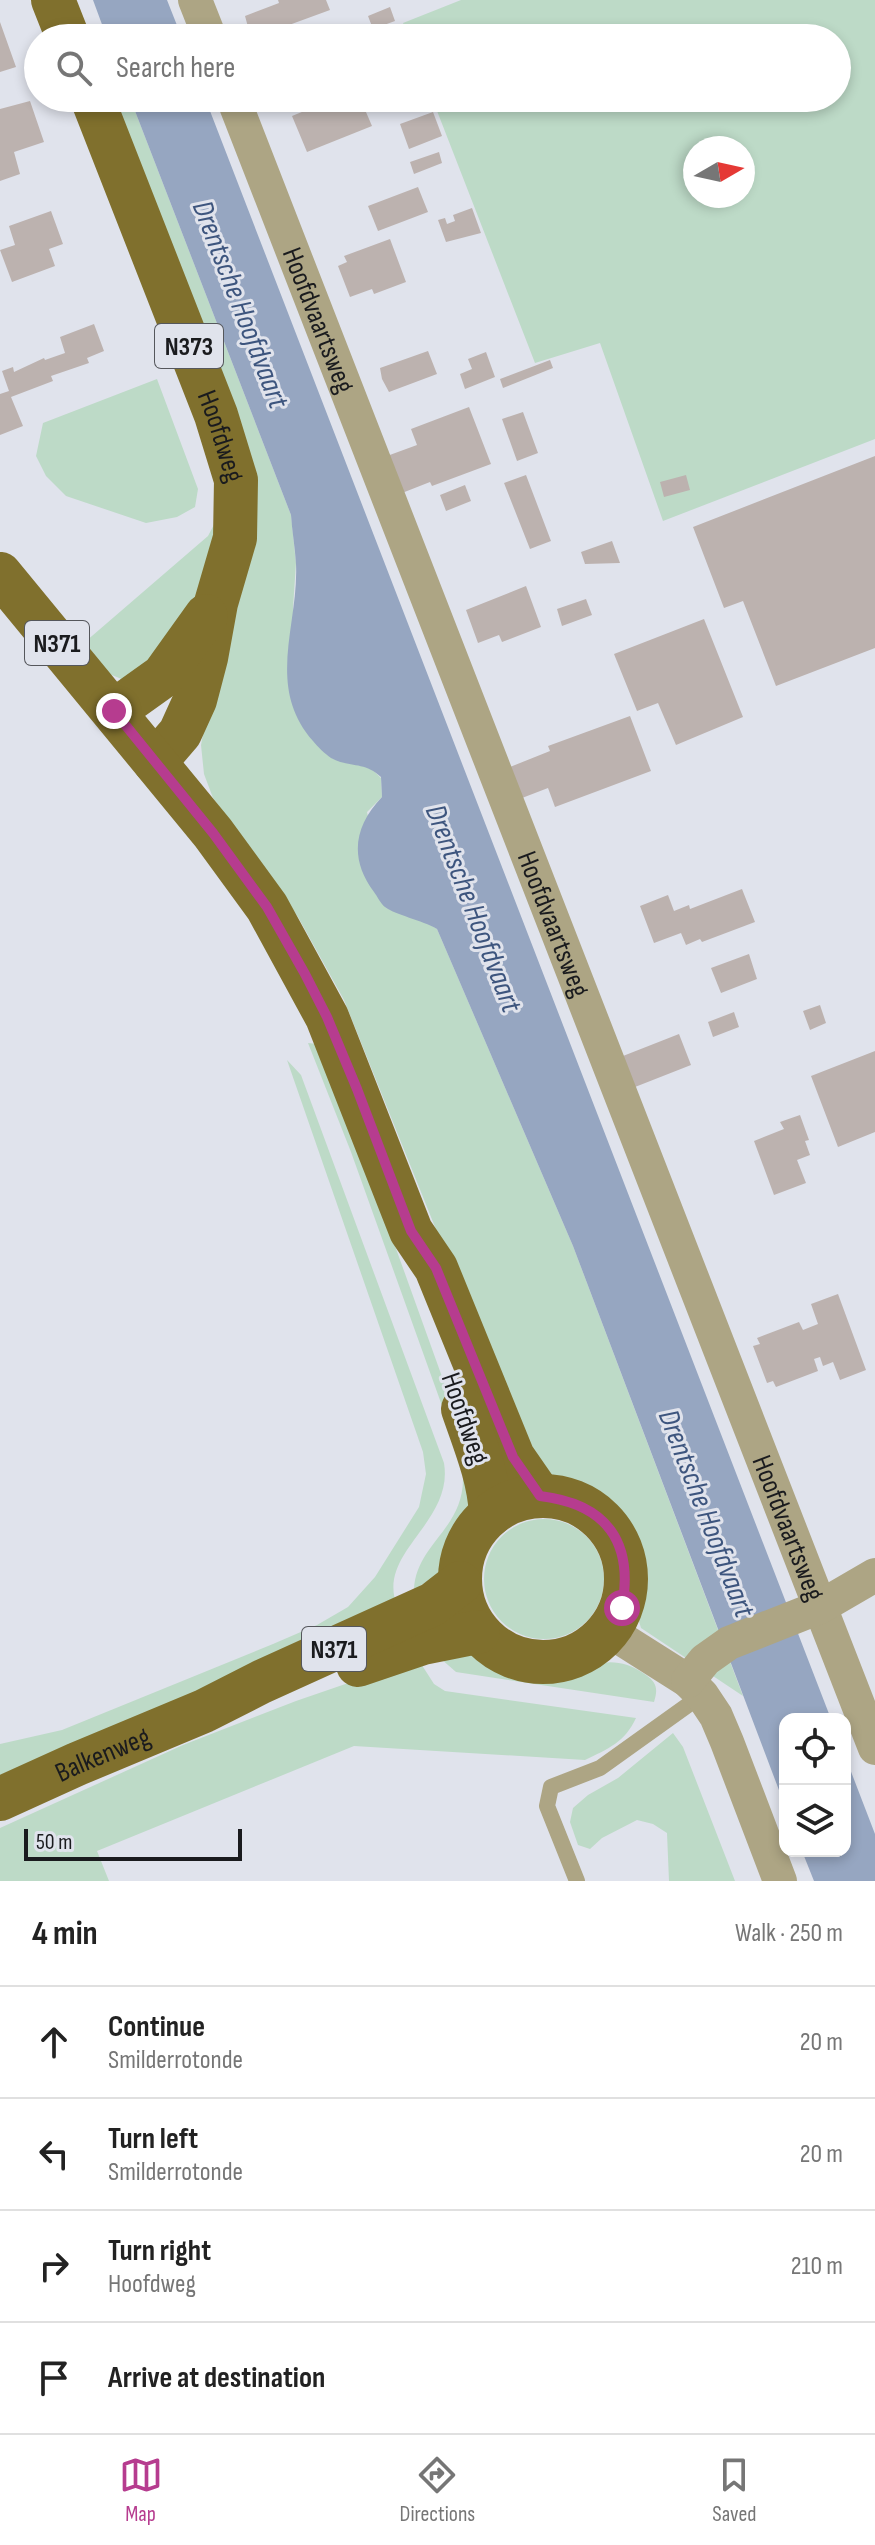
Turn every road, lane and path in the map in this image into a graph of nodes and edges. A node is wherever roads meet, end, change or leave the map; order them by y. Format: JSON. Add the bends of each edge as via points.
{"nodes":[{"id":1,"x":53,"y":0,"type":"edge"},
{"id":2,"x":195,"y":0,"type":"edge"},
{"id":3,"x":62,"y":24,"type":"edge"},
{"id":4,"x":204,"y":24,"type":"edge"},
{"id":5,"x":97,"y":112,"type":"edge"},
{"id":6,"x":238,"y":112,"type":"edge"},
{"id":7,"x":0,"y":574,"type":"edge"},
{"id":8,"x":216,"y":603,"type":"junction"},
{"id":9,"x":114,"y":711,"type":"junction"},
{"id":10,"x":155,"y":762,"type":"junction"},
{"id":11,"x":411,"y":1231,"type":"junction"},
{"id":12,"x":540,"y":1496,"type":"junction"},
{"id":13,"x":491,"y":1514,"type":"junction"},
{"id":14,"x":875,"y":1575,"type":"edge"},
{"id":15,"x":460,"y":1583,"type":"junction"},
{"id":16,"x":808,"y":1612,"type":"junction"},
{"id":17,"x":609,"y":1631,"type":"junction"},
{"id":18,"x":478,"y":1632,"type":"junction"},
{"id":19,"x":695,"y":1688,"type":"junction"},
{"id":20,"x":204,"y":1711,"type":"junction"},
{"id":21,"x":875,"y":1748,"type":"edge"},
{"id":22,"x":0,"y":1799,"type":"edge"},
{"id":23,"x":577,"y":1881,"type":"edge"},
{"id":24,"x":780,"y":1881,"type":"edge"}],
"edges":[{"from":1,"to":3,"type":"main road"},
{"from":2,"to":4,"type":"street"},
{"from":5,"to":8,"type":"main road","name":"Hoofdweg","number":"N373","via":[[216,415],[236,480],[235,538]]},
{"from":6,"to":16,"type":"street","name":"Hoofdvaartsweg"},
{"from":7,"to":9,"type":"main road","name":"Hoofdweg","number":"N371"},
{"from":8,"to":9,"type":"main road","name":"Hoofdweg","number":"N373","via":[[163,676]]},
{"from":8,"to":10,"type":"main road","name":"Hoofdweg","number":"N373","via":[[195,700],[180,733]]},
{"from":9,"to":10,"type":"main road","name":"Hoofdweg","number":"N371"},
{"from":10,"to":11,"type":"main road","name":"Hoofdweg","number":"N371","via":[[267,907],[305,974],[357,1089]]},
{"from":11,"to":12,"type":"main road","name":"Hoofdweg","number":"N371","via":[[436,1268],[513,1457]]},
{"from":11,"to":13,"type":"main road","name":"Hoofdweg","number":"N371","via":[[415,1274],[482,1461]]},
{"from":12,"to":13,"type":"main road","via":[[514,1501]]},
{"from":12,"to":17,"type":"main road","via":[[567,1499],[592,1511],[611,1530],[623,1554],[627,1581],[622,1608]]},
{"from":13,"to":15,"type":"main road","via":[[463,1557]]},
{"from":14,"to":16,"type":"street"},
{"from":15,"to":18,"type":"main road","via":[[465,1609]]},
{"from":15,"to":20,"type":"main road","name":"Balkenweg","number":"N371","via":[[433,1604]]},
{"from":16,"to":19,"type":"street","via":[[729,1643],[705,1660]]},
{"from":16,"to":21,"type":"street","name":"Hoofdvaartsweg"},
{"from":17,"to":18,"type":"main road","via":[[591,1648],[544,1663],[497,1649]]},
{"from":17,"to":19,"type":"street"},
{"from":18,"to":20,"type":"main road","name":"Balkenweg","number":"N371","via":[[423,1643]]},
{"from":19,"to":23,"type":"lane","via":[[600,1768],[551,1787],[547,1806]]},
{"from":19,"to":24,"type":"street","via":[[716,1716]]},
{"from":20,"to":22,"type":"main road","name":"Balkenweg","number":"N371"}]}
